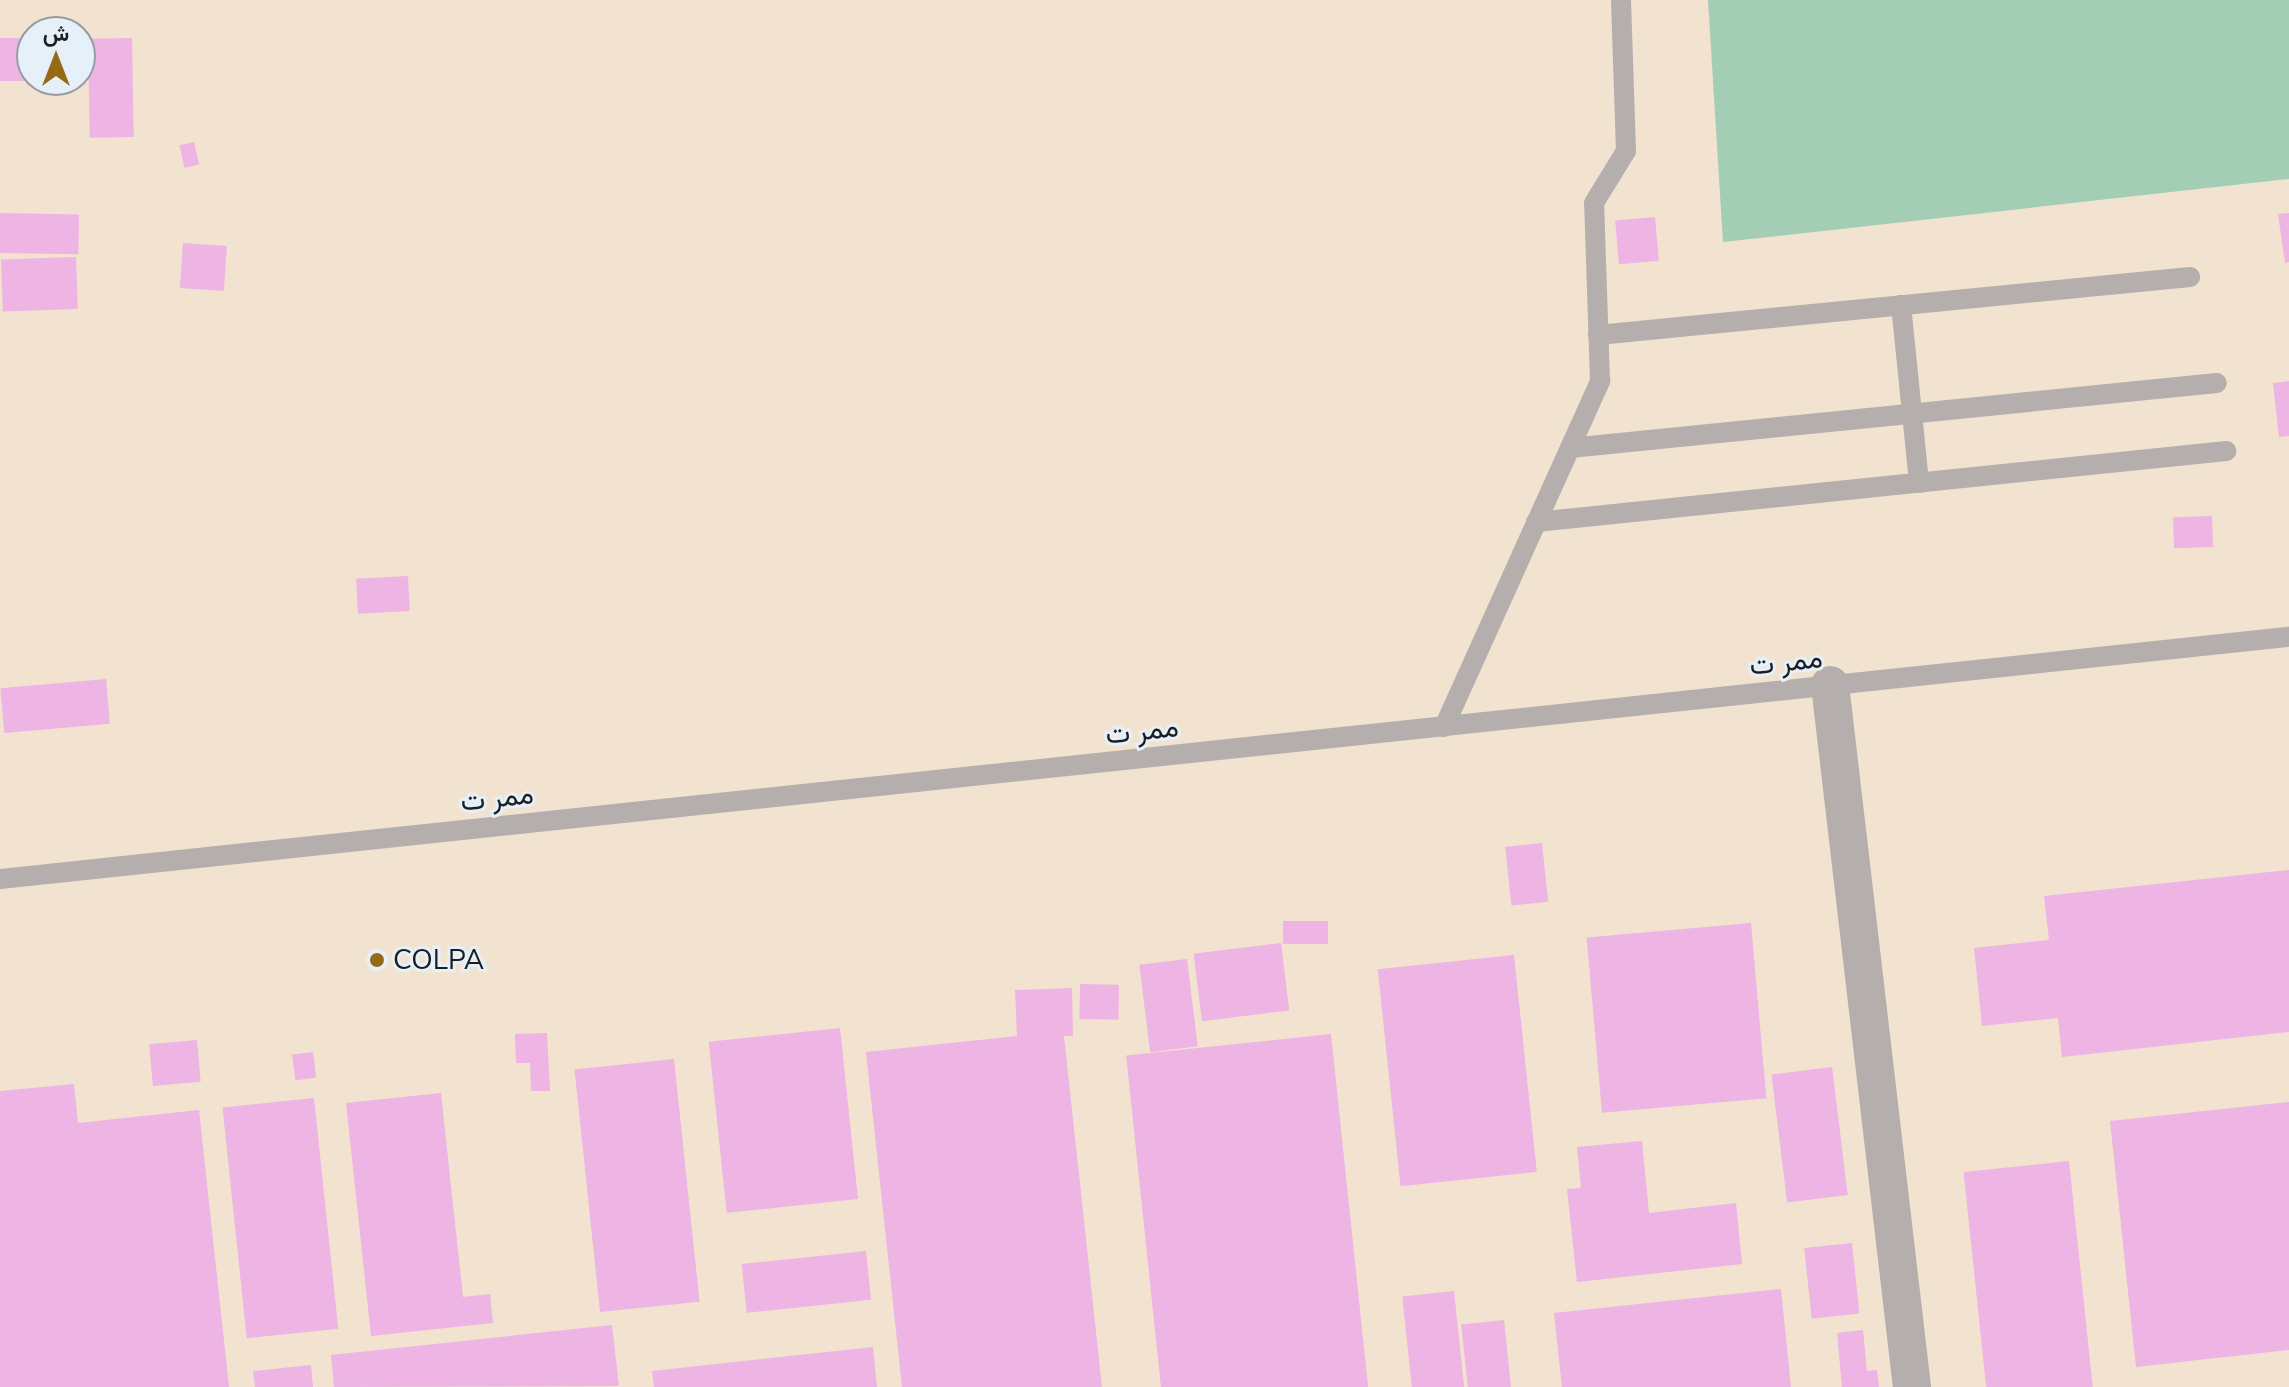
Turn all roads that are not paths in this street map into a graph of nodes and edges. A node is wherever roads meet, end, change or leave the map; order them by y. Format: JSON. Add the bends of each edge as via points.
{"nodes":[{"id":1,"x":1621,"y":0,"type":"edge"},
{"id":2,"x":2190,"y":277,"type":"dead end"},
{"id":3,"x":1901,"y":305,"type":"junction"},
{"id":4,"x":1598,"y":335,"type":"junction"},
{"id":5,"x":2217,"y":383,"type":"dead end"},
{"id":6,"x":1911,"y":414,"type":"junction"},
{"id":7,"x":1570,"y":448,"type":"junction"},
{"id":8,"x":2226,"y":451,"type":"dead end"},
{"id":9,"x":1919,"y":483,"type":"junction"},
{"id":10,"x":1536,"y":522,"type":"junction"},
{"id":11,"x":2289,"y":637,"type":"edge"},
{"id":12,"x":1830,"y":685,"type":"junction"},
{"id":13,"x":1444,"y":727,"type":"junction"},
{"id":14,"x":0,"y":879,"type":"edge"},
{"id":15,"x":1912,"y":1387,"type":"edge"}],
"edges":[{"from":1,"to":4,"type":"lane","via":[[1626,151],[1594,203]]},
{"from":2,"to":3,"type":"lane"},
{"from":3,"to":4,"type":"lane"},
{"from":3,"to":6,"type":"lane"},
{"from":4,"to":7,"type":"lane","via":[[1600,381]]},
{"from":5,"to":6,"type":"lane"},
{"from":6,"to":7,"type":"lane"},
{"from":6,"to":9,"type":"lane"},
{"from":7,"to":10,"type":"lane"},
{"from":8,"to":9,"type":"lane"},
{"from":9,"to":10,"type":"lane"},
{"from":10,"to":13,"type":"lane"},
{"from":11,"to":12,"type":"lane","name":"ممر ت"},
{"from":12,"to":13,"type":"lane","name":"ممر ت"},
{"from":12,"to":15,"type":"street"},
{"from":13,"to":14,"type":"lane","name":"ممر ت"}]}
